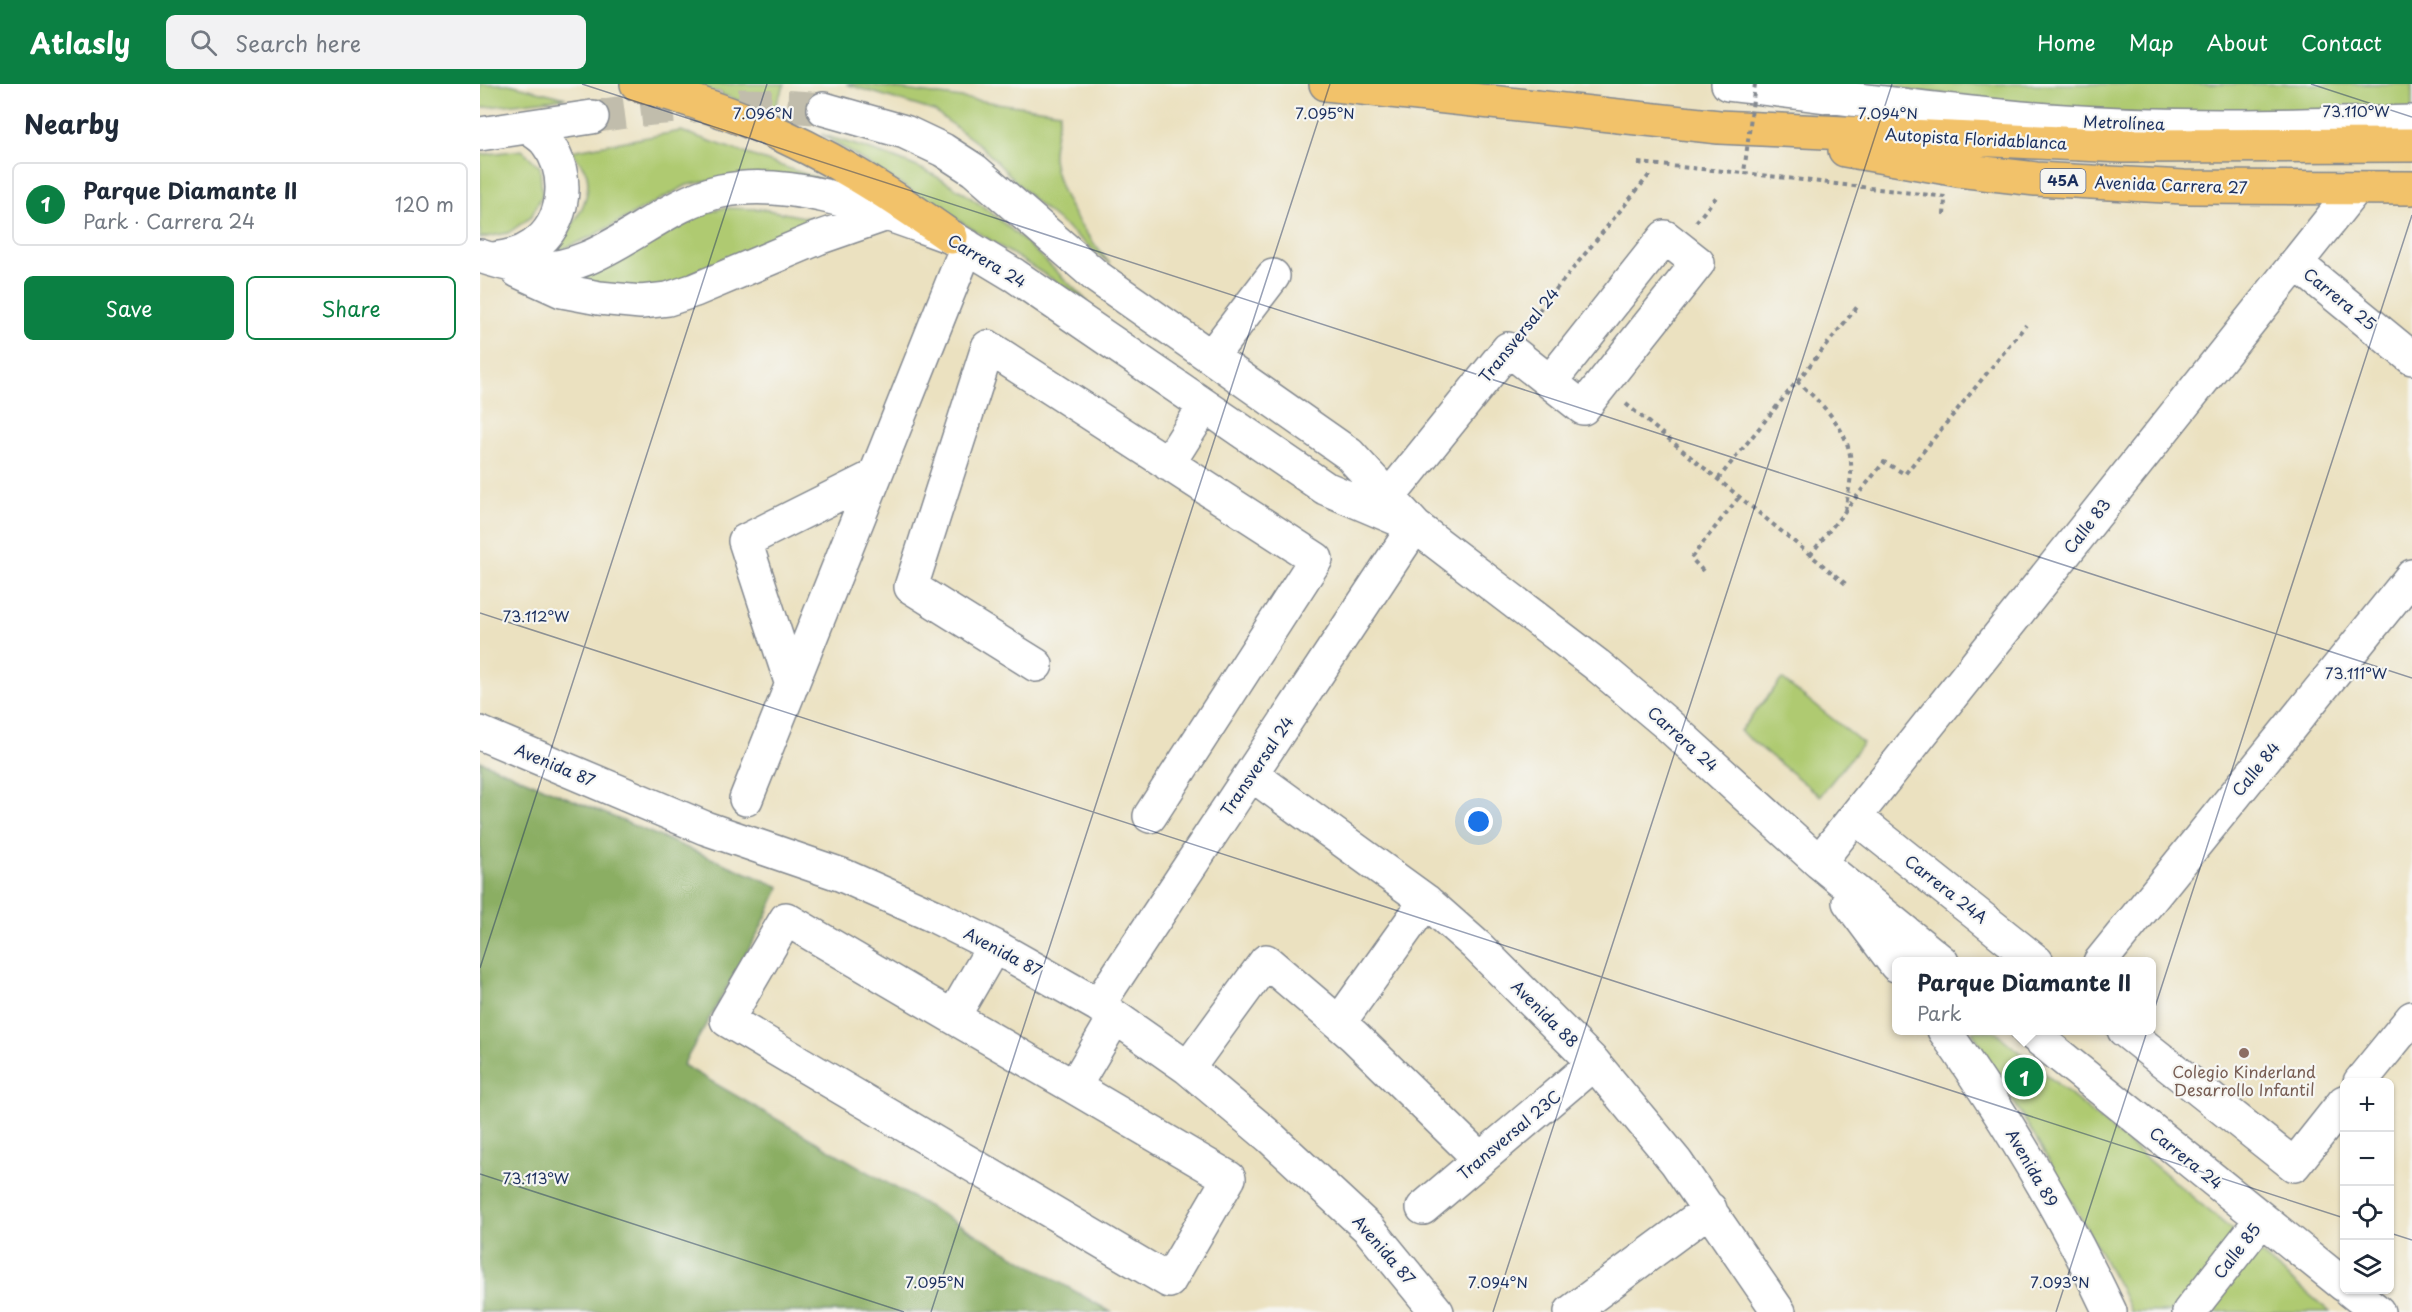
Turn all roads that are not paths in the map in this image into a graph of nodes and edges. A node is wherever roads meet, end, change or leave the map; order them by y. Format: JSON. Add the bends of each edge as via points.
{"nodes":[{"id":1,"x":637,"y":84,"type":"edge"},
{"id":2,"x":1326,"y":84,"type":"edge"},
{"id":3,"x":1728,"y":84,"type":"edge"},
{"id":4,"x":1826,"y":90,"type":"edge"},
{"id":5,"x":824,"y":109,"type":"tunnel mouth"},
{"id":6,"x":592,"y":117,"type":"tunnel mouth"},
{"id":7,"x":2412,"y":122,"type":"edge"},
{"id":8,"x":1719,"y":127,"type":"junction"},
{"id":9,"x":530,"y":128,"type":"junction"},
{"id":10,"x":480,"y":134,"type":"edge"},
{"id":11,"x":2412,"y":145,"type":"edge"},
{"id":12,"x":2412,"y":188,"type":"edge"},
{"id":13,"x":2355,"y":189,"type":"junction"},
{"id":14,"x":887,"y":214,"type":"junction"},
{"id":15,"x":959,"y":241,"type":"junction"},
{"id":16,"x":486,"y":258,"type":"edge"},
{"id":17,"x":2296,"y":263,"type":"junction"},
{"id":18,"x":1273,"y":276,"type":"dead end"},
{"id":19,"x":1211,"y":357,"type":"junction"},
{"id":20,"x":2412,"y":358,"type":"edge"},
{"id":21,"x":1550,"y":382,"type":"junction"},
{"id":22,"x":1204,"y":407,"type":"junction"},
{"id":23,"x":1168,"y":464,"type":"junction"},
{"id":24,"x":875,"y":476,"type":"junction"},
{"id":25,"x":1388,"y":498,"type":"junction"},
{"id":26,"x":1415,"y":526,"type":"junction"},
{"id":27,"x":2412,"y":576,"type":"edge"},
{"id":28,"x":1036,"y":665,"type":"dead end"},
{"id":29,"x":792,"y":685,"type":"junction"},
{"id":30,"x":480,"y":733,"type":"edge"},
{"id":31,"x":1251,"y":774,"type":"junction"},
{"id":32,"x":746,"y":800,"type":"dead end"},
{"id":33,"x":1150,"y":816,"type":"dead end"},
{"id":34,"x":1855,"y":817,"type":"junction"},
{"id":35,"x":1819,"y":862,"type":"junction"},
{"id":36,"x":1426,"y":901,"type":"junction"},
{"id":37,"x":994,"y":946,"type":"junction"},
{"id":38,"x":1936,"y":957,"type":"edge"},
{"id":39,"x":2031,"y":957,"type":"edge"},
{"id":40,"x":2104,"y":957,"type":"edge"},
{"id":41,"x":1892,"y":960,"type":"edge"},
{"id":42,"x":1107,"y":1011,"type":"junction"},
{"id":43,"x":952,"y":1017,"type":"junction"},
{"id":44,"x":2412,"y":1018,"type":"edge"},
{"id":45,"x":1338,"y":1023,"type":"junction"},
{"id":46,"x":1947,"y":1035,"type":"edge"},
{"id":47,"x":2034,"y":1035,"type":"edge"},
{"id":48,"x":2130,"y":1035,"type":"edge"},
{"id":49,"x":1594,"y":1063,"type":"junction"},
{"id":50,"x":1188,"y":1068,"type":"junction"},
{"id":51,"x":2364,"y":1078,"type":"edge"},
{"id":52,"x":1074,"y":1087,"type":"junction"},
{"id":53,"x":2340,"y":1107,"type":"edge"},
{"id":54,"x":1480,"y":1160,"type":"junction"},
{"id":55,"x":1422,"y":1208,"type":"dead end"},
{"id":56,"x":1710,"y":1209,"type":"junction"},
{"id":57,"x":2262,"y":1219,"type":"junction"},
{"id":58,"x":2340,"y":1282,"type":"edge"},
{"id":59,"x":2355,"y":1294,"type":"edge"},
{"id":60,"x":1437,"y":1312,"type":"edge"},
{"id":61,"x":1571,"y":1312,"type":"edge"},
{"id":62,"x":1779,"y":1312,"type":"edge"},
{"id":63,"x":2110,"y":1312,"type":"edge"},
{"id":64,"x":2189,"y":1312,"type":"edge"},
{"id":65,"x":2378,"y":1312,"type":"edge"}],
"edges":[{"from":1,"to":15,"type":"highway","via":[[707,105],[799,144],[867,180]]},
{"from":2,"to":8,"type":"highway","name":"Autopista Floridablanca","number":"45A"},
{"from":3,"to":4,"type":"street","name":"Metrolínea"},
{"from":4,"to":7,"type":"street","name":"Metrolínea","via":[[1946,111],[2122,124]]},
{"from":5,"to":19,"type":"street","name":"Carrera 24","via":[[905,132],[944,150],[974,170],[1097,277]]},
{"from":6,"to":9,"type":"street"},
{"from":8,"to":11,"type":"highway","name":"Autopista Floridablanca","number":"45A","via":[[2123,146]]},
{"from":8,"to":13,"type":"highway","name":"Avenida Carrera 27","number":"45A","via":[[1958,170],[2036,179],[2184,187]]},
{"from":9,"to":10,"type":"street"},
{"from":9,"to":16,"type":"street","via":[[547,143],[558,163],[563,186],[560,208],[550,228],[534,245],[514,256]]},
{"from":12,"to":13,"type":"highway","name":"Avenida Carrera 27","number":"45A"},
{"from":13,"to":17,"type":"street","name":"Calle 83"},
{"from":14,"to":15,"type":"street","name":"Carrera 24"},
{"from":14,"to":16,"type":"street","name":"Carrera 24","via":[[802,192],[745,188],[720,191],[678,206],[576,262],[529,268]]},
{"from":14,"to":16,"type":"street","via":[[668,300],[630,301],[562,291]]},
{"from":15,"to":22,"type":"street","name":"Carrera 24"},
{"from":15,"to":24,"type":"street"},
{"from":17,"to":20,"type":"street","name":"Carrera 25"},
{"from":17,"to":34,"type":"street","name":"Calle 83"},
{"from":18,"to":19,"type":"street"},
{"from":19,"to":25,"type":"street","name":"Carrera 24","via":[[1348,454]]},
{"from":21,"to":21,"type":"street","via":[[1593,396],[1698,263],[1665,237]]},
{"from":21,"to":25,"type":"street","name":"Transversal 24","via":[[1508,349]]},
{"from":22,"to":23,"type":"street"},
{"from":22,"to":26,"type":"street","name":"Carrera 24","via":[[1325,488]]},
{"from":23,"to":28,"type":"street","via":[[988,347],[911,587]]},
{"from":23,"to":33,"type":"street","via":[[1316,559]]},
{"from":24,"to":29,"type":"street"},
{"from":24,"to":29,"type":"street","via":[[745,541]]},
{"from":25,"to":26,"type":"street","name":"Carrera 24"},
{"from":26,"to":31,"type":"street","name":"Transversal 24"},
{"from":26,"to":35,"type":"street","name":"Carrera 24","via":[[1597,665]]},
{"from":27,"to":40,"type":"street","name":"Calle 84"},
{"from":29,"to":32,"type":"street"},
{"from":30,"to":37,"type":"street","name":"Avenida 87","via":[[705,828],[842,875]]},
{"from":31,"to":36,"type":"street","name":"Avenida 88"},
{"from":31,"to":42,"type":"street","name":"Transversal 24"},
{"from":34,"to":35,"type":"street","name":"Calle 83"},
{"from":34,"to":39,"type":"street","name":"Carrera 24A"},
{"from":35,"to":38,"type":"street","name":"Carrera 24"},
{"from":35,"to":41,"type":"street"},
{"from":36,"to":45,"type":"street"},
{"from":36,"to":49,"type":"street","name":"Avenida 88","via":[[1477,946]]},
{"from":37,"to":42,"type":"street","name":"Avenida 87"},
{"from":37,"to":43,"type":"street"},
{"from":42,"to":50,"type":"street","name":"Avenida 87"},
{"from":42,"to":52,"type":"street","name":"Transversal 24"},
{"from":43,"to":52,"type":"street"},
{"from":43,"to":52,"type":"street","via":[[786,919],[727,1020],[1169,1281],[1229,1178]]},
{"from":44,"to":51,"type":"street"},
{"from":45,"to":50,"type":"street","via":[[1266,961]]},
{"from":45,"to":54,"type":"street"},
{"from":46,"to":63,"type":"street","name":"Avenida 89","via":[[2064,1221]]},
{"from":47,"to":57,"type":"street","name":"Carrera 24"},
{"from":48,"to":53,"type":"street","via":[[2294,1165]]},
{"from":49,"to":54,"type":"street","name":"Transversal 23C"},
{"from":49,"to":56,"type":"street","name":"Avenida 88"},
{"from":50,"to":60,"type":"street","name":"Avenida 87","via":[[1369,1229]]},
{"from":54,"to":55,"type":"street","name":"Transversal 23C"},
{"from":56,"to":61,"type":"street"},
{"from":56,"to":62,"type":"street","name":"Avenida 88"},
{"from":57,"to":58,"type":"street","name":"Carrera 24"},
{"from":57,"to":64,"type":"street","name":"Calle 85"},
{"from":59,"to":65,"type":"street"}]}
